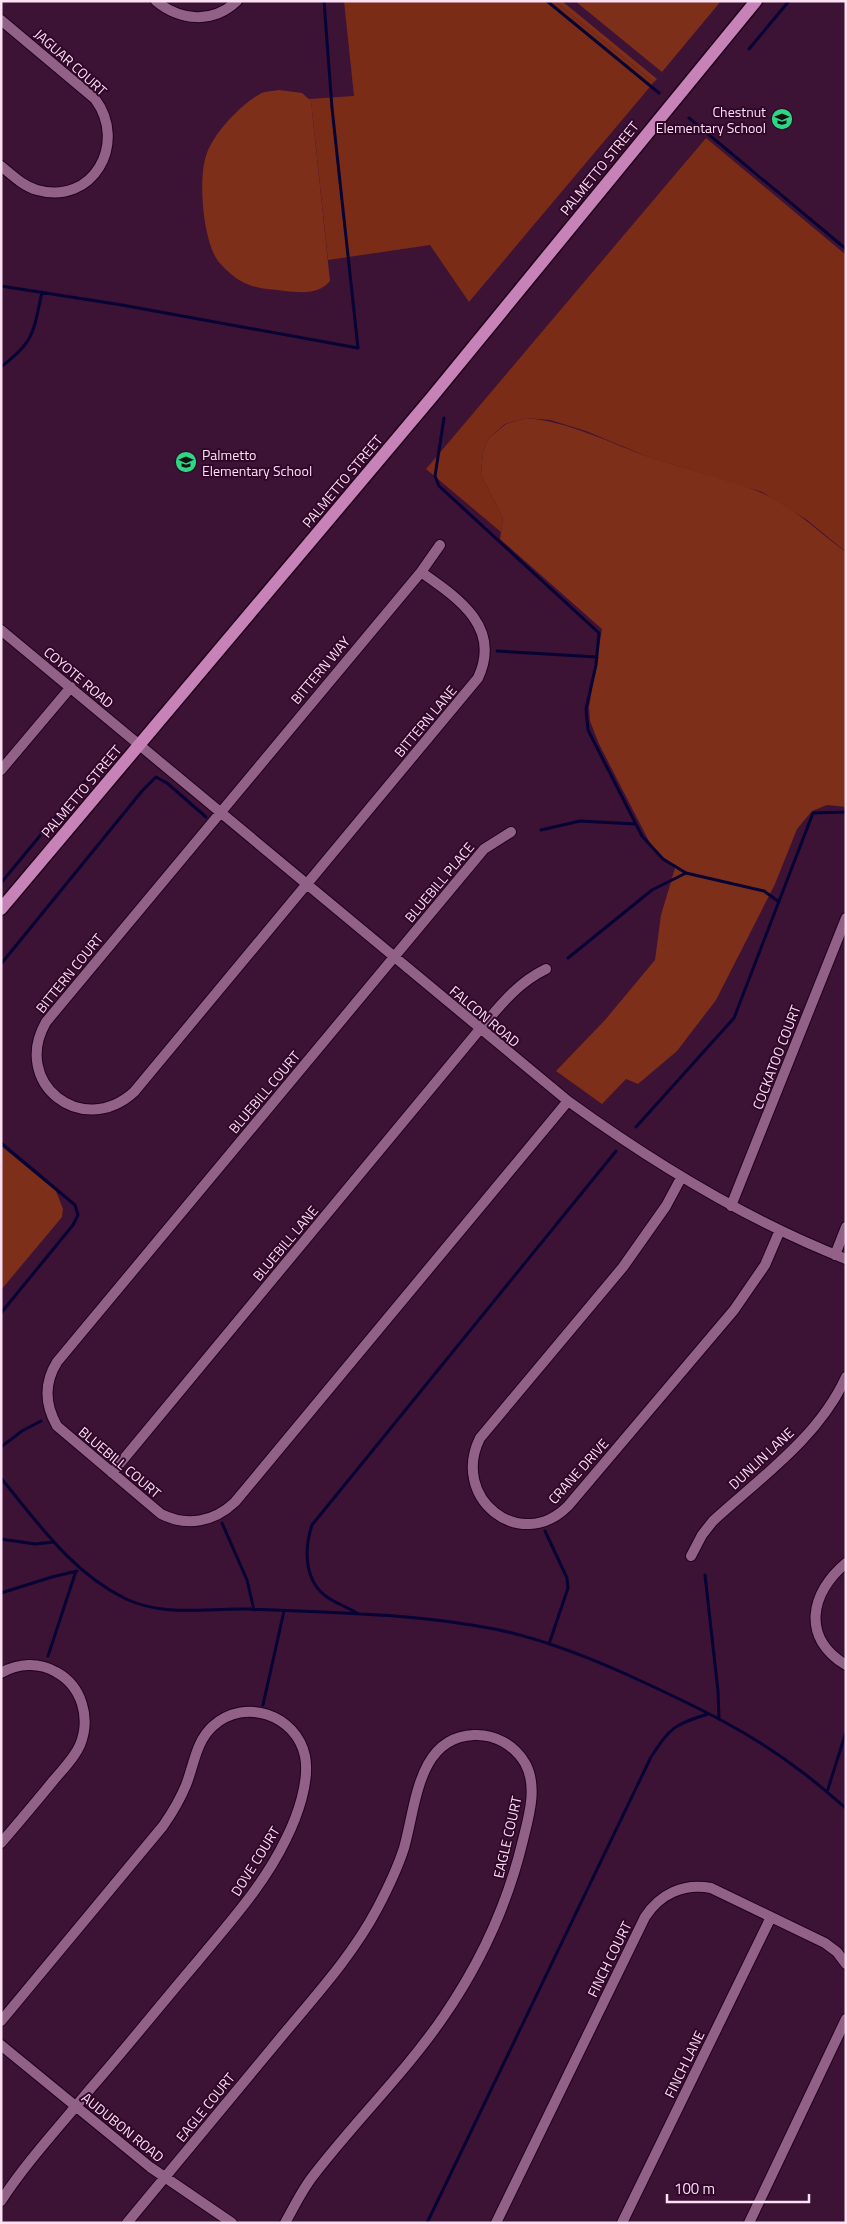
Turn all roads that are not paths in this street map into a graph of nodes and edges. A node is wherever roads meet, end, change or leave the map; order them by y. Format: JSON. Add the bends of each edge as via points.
{"nodes":[{"id":1,"x":156,"y":1,"type":"edge"},
{"id":2,"x":237,"y":1,"type":"edge"},
{"id":3,"x":756,"y":1,"type":"edge"},
{"id":4,"x":1,"y":20,"type":"edge"},
{"id":5,"x":1,"y":166,"type":"edge"},
{"id":6,"x":440,"y":545,"type":"dead end"},
{"id":7,"x":422,"y":572,"type":"junction"},
{"id":8,"x":1,"y":630,"type":"edge"},
{"id":9,"x":71,"y":688,"type":"junction"},
{"id":10,"x":139,"y":745,"type":"junction"},
{"id":11,"x":1,"y":770,"type":"edge"},
{"id":12,"x":219,"y":812,"type":"junction"},
{"id":13,"x":511,"y":832,"type":"dead end"},
{"id":14,"x":307,"y":885,"type":"junction"},
{"id":15,"x":1,"y":909,"type":"edge"},
{"id":16,"x":846,"y":918,"type":"edge"},
{"id":17,"x":394,"y":957,"type":"junction"},
{"id":18,"x":546,"y":970,"type":"dead end"},
{"id":19,"x":480,"y":1030,"type":"junction"},
{"id":20,"x":568,"y":1101,"type":"junction"},
{"id":21,"x":681,"y":1178,"type":"junction"},
{"id":22,"x":731,"y":1206,"type":"junction"},
{"id":23,"x":846,"y":1226,"type":"edge"},
{"id":24,"x":780,"y":1230,"type":"junction"},
{"id":25,"x":835,"y":1255,"type":"junction"},
{"id":26,"x":846,"y":1259,"type":"edge"},
{"id":27,"x":846,"y":1376,"type":"edge"},
{"id":28,"x":112,"y":1473,"type":"junction"},
{"id":29,"x":691,"y":1556,"type":"dead end"},
{"id":30,"x":846,"y":1563,"type":"edge"},
{"id":31,"x":846,"y":1665,"type":"edge"},
{"id":32,"x":1,"y":1673,"type":"edge"},
{"id":33,"x":1,"y":1843,"type":"edge"},
{"id":34,"x":771,"y":1917,"type":"junction"},
{"id":35,"x":846,"y":1964,"type":"edge"},
{"id":36,"x":846,"y":2019,"type":"edge"},
{"id":37,"x":1,"y":2021,"type":"edge"},
{"id":38,"x":1,"y":2045,"type":"edge"},
{"id":39,"x":76,"y":2107,"type":"junction"},
{"id":40,"x":165,"y":2178,"type":"junction"},
{"id":41,"x":1,"y":2202,"type":"edge"},
{"id":42,"x":127,"y":2223,"type":"edge"},
{"id":43,"x":232,"y":2223,"type":"edge"},
{"id":44,"x":285,"y":2223,"type":"edge"},
{"id":45,"x":496,"y":2223,"type":"edge"},
{"id":46,"x":622,"y":2223,"type":"edge"},
{"id":47,"x":748,"y":2223,"type":"edge"}],
"edges":[{"from":1,"to":2,"type":"street","via":[[179,15],[196,18],[221,12]]},
{"from":3,"to":10,"type":"main road","name":"PALMETTO STREET","via":[[432,397]]},
{"from":4,"to":5,"type":"street","name":"JAGUAR COURT","via":[[96,99],[107,121],[109,137],[104,160],[94,174],[80,185],[63,191],[45,192],[28,186]]},
{"from":6,"to":7,"type":"street","name":"BITTERN WAY"},
{"from":7,"to":12,"type":"street","name":"BITTERN WAY"},
{"from":7,"to":14,"type":"street","name":"BITTERN LANE","via":[[464,606],[477,622],[485,650],[481,671]]},
{"from":8,"to":9,"type":"street","name":"COYOTE ROAD"},
{"from":9,"to":10,"type":"street","name":"COYOTE ROAD"},
{"from":9,"to":11,"type":"street"},
{"from":10,"to":12,"type":"street","name":"FALCON ROAD"},
{"from":10,"to":15,"type":"main road","name":"PALMETTO STREET"},
{"from":12,"to":14,"type":"street","name":"FALCON ROAD"},
{"from":12,"to":14,"type":"street","name":"BITTERN COURT","via":[[42,1029],[36,1055],[39,1072],[47,1087],[60,1100],[82,1109],[98,1110],[114,1106],[128,1097]]},
{"from":13,"to":17,"type":"street","name":"BLUEBILL PLACE","via":[[484,849]]},
{"from":14,"to":17,"type":"street","name":"FALCON ROAD"},
{"from":16,"to":22,"type":"street","name":"COCKATOO COURT"},
{"from":17,"to":19,"type":"street","name":"FALCON ROAD"},
{"from":17,"to":28,"type":"street","name":"BLUEBILL COURT","via":[[53,1370],[47,1394],[53,1418],[63,1432]]},
{"from":18,"to":19,"type":"street","name":"BLUEBILL LANE","via":[[516,988]]},
{"from":19,"to":20,"type":"street","name":"FALCON ROAD"},
{"from":19,"to":28,"type":"street","name":"BLUEBILL LANE"},
{"from":20,"to":21,"type":"street","name":"FALCON ROAD"},
{"from":20,"to":28,"type":"street","name":"BLUEBILL COURT","via":[[229,1508],[200,1521],[176,1520],[161,1514]]},
{"from":21,"to":22,"type":"street","name":"FALCON ROAD"},
{"from":21,"to":24,"type":"street","name":"CRANE DRIVE","via":[[666,1206],[622,1267],[480,1438],[472,1464],[474,1482],[482,1499],[502,1518],[535,1524],[559,1515],[568,1506],[734,1310],[765,1265]]},
{"from":22,"to":24,"type":"street","name":"FALCON ROAD"},
{"from":23,"to":25,"type":"street"},
{"from":24,"to":25,"type":"street","name":"FALCON ROAD"},
{"from":25,"to":26,"type":"street","name":"FALCON ROAD"},
{"from":27,"to":29,"type":"street","name":"DUNLIN LANE","via":[[818,1422],[713,1521]]},
{"from":30,"to":31,"type":"street","via":[[824,1587],[818,1599],[816,1620],[824,1646]]},
{"from":32,"to":33,"type":"street","via":[[30,1665],[56,1672],[75,1689],[85,1720],[83,1736],[73,1758]]},
{"from":34,"to":35,"type":"street","name":"FINCH COURT","via":[[825,1943]]},
{"from":34,"to":45,"type":"street","name":"FINCH COURT","via":[[704,1887],[680,1889],[654,1905],[645,1917]]},
{"from":34,"to":46,"type":"street","name":"FINCH LANE"},
{"from":36,"to":47,"type":"street"},
{"from":37,"to":39,"type":"street","name":"DOVE COURT","via":[[163,1826],[180,1799],[199,1746],[213,1726],[228,1716],[246,1712],[271,1715],[287,1725],[298,1739],[306,1763],[301,1798],[286,1840],[242,1908]]},
{"from":38,"to":39,"type":"street","name":"AUDUBON ROAD"},
{"from":39,"to":40,"type":"street","name":"AUDUBON ROAD"},
{"from":39,"to":41,"type":"street","name":"DOVE COURT"},
{"from":40,"to":42,"type":"street","name":"EAGLE COURT"},
{"from":40,"to":43,"type":"street","name":"AUDUBON ROAD"},
{"from":40,"to":44,"type":"street","name":"EAGLE COURT","via":[[332,1976],[370,1923],[399,1861],[423,1773],[430,1759],[441,1747],[457,1738],[478,1735],[496,1738],[523,1760],[530,1776],[532,1794],[517,1864],[497,1922],[467,1981],[445,2015],[313,2177]]}]}
